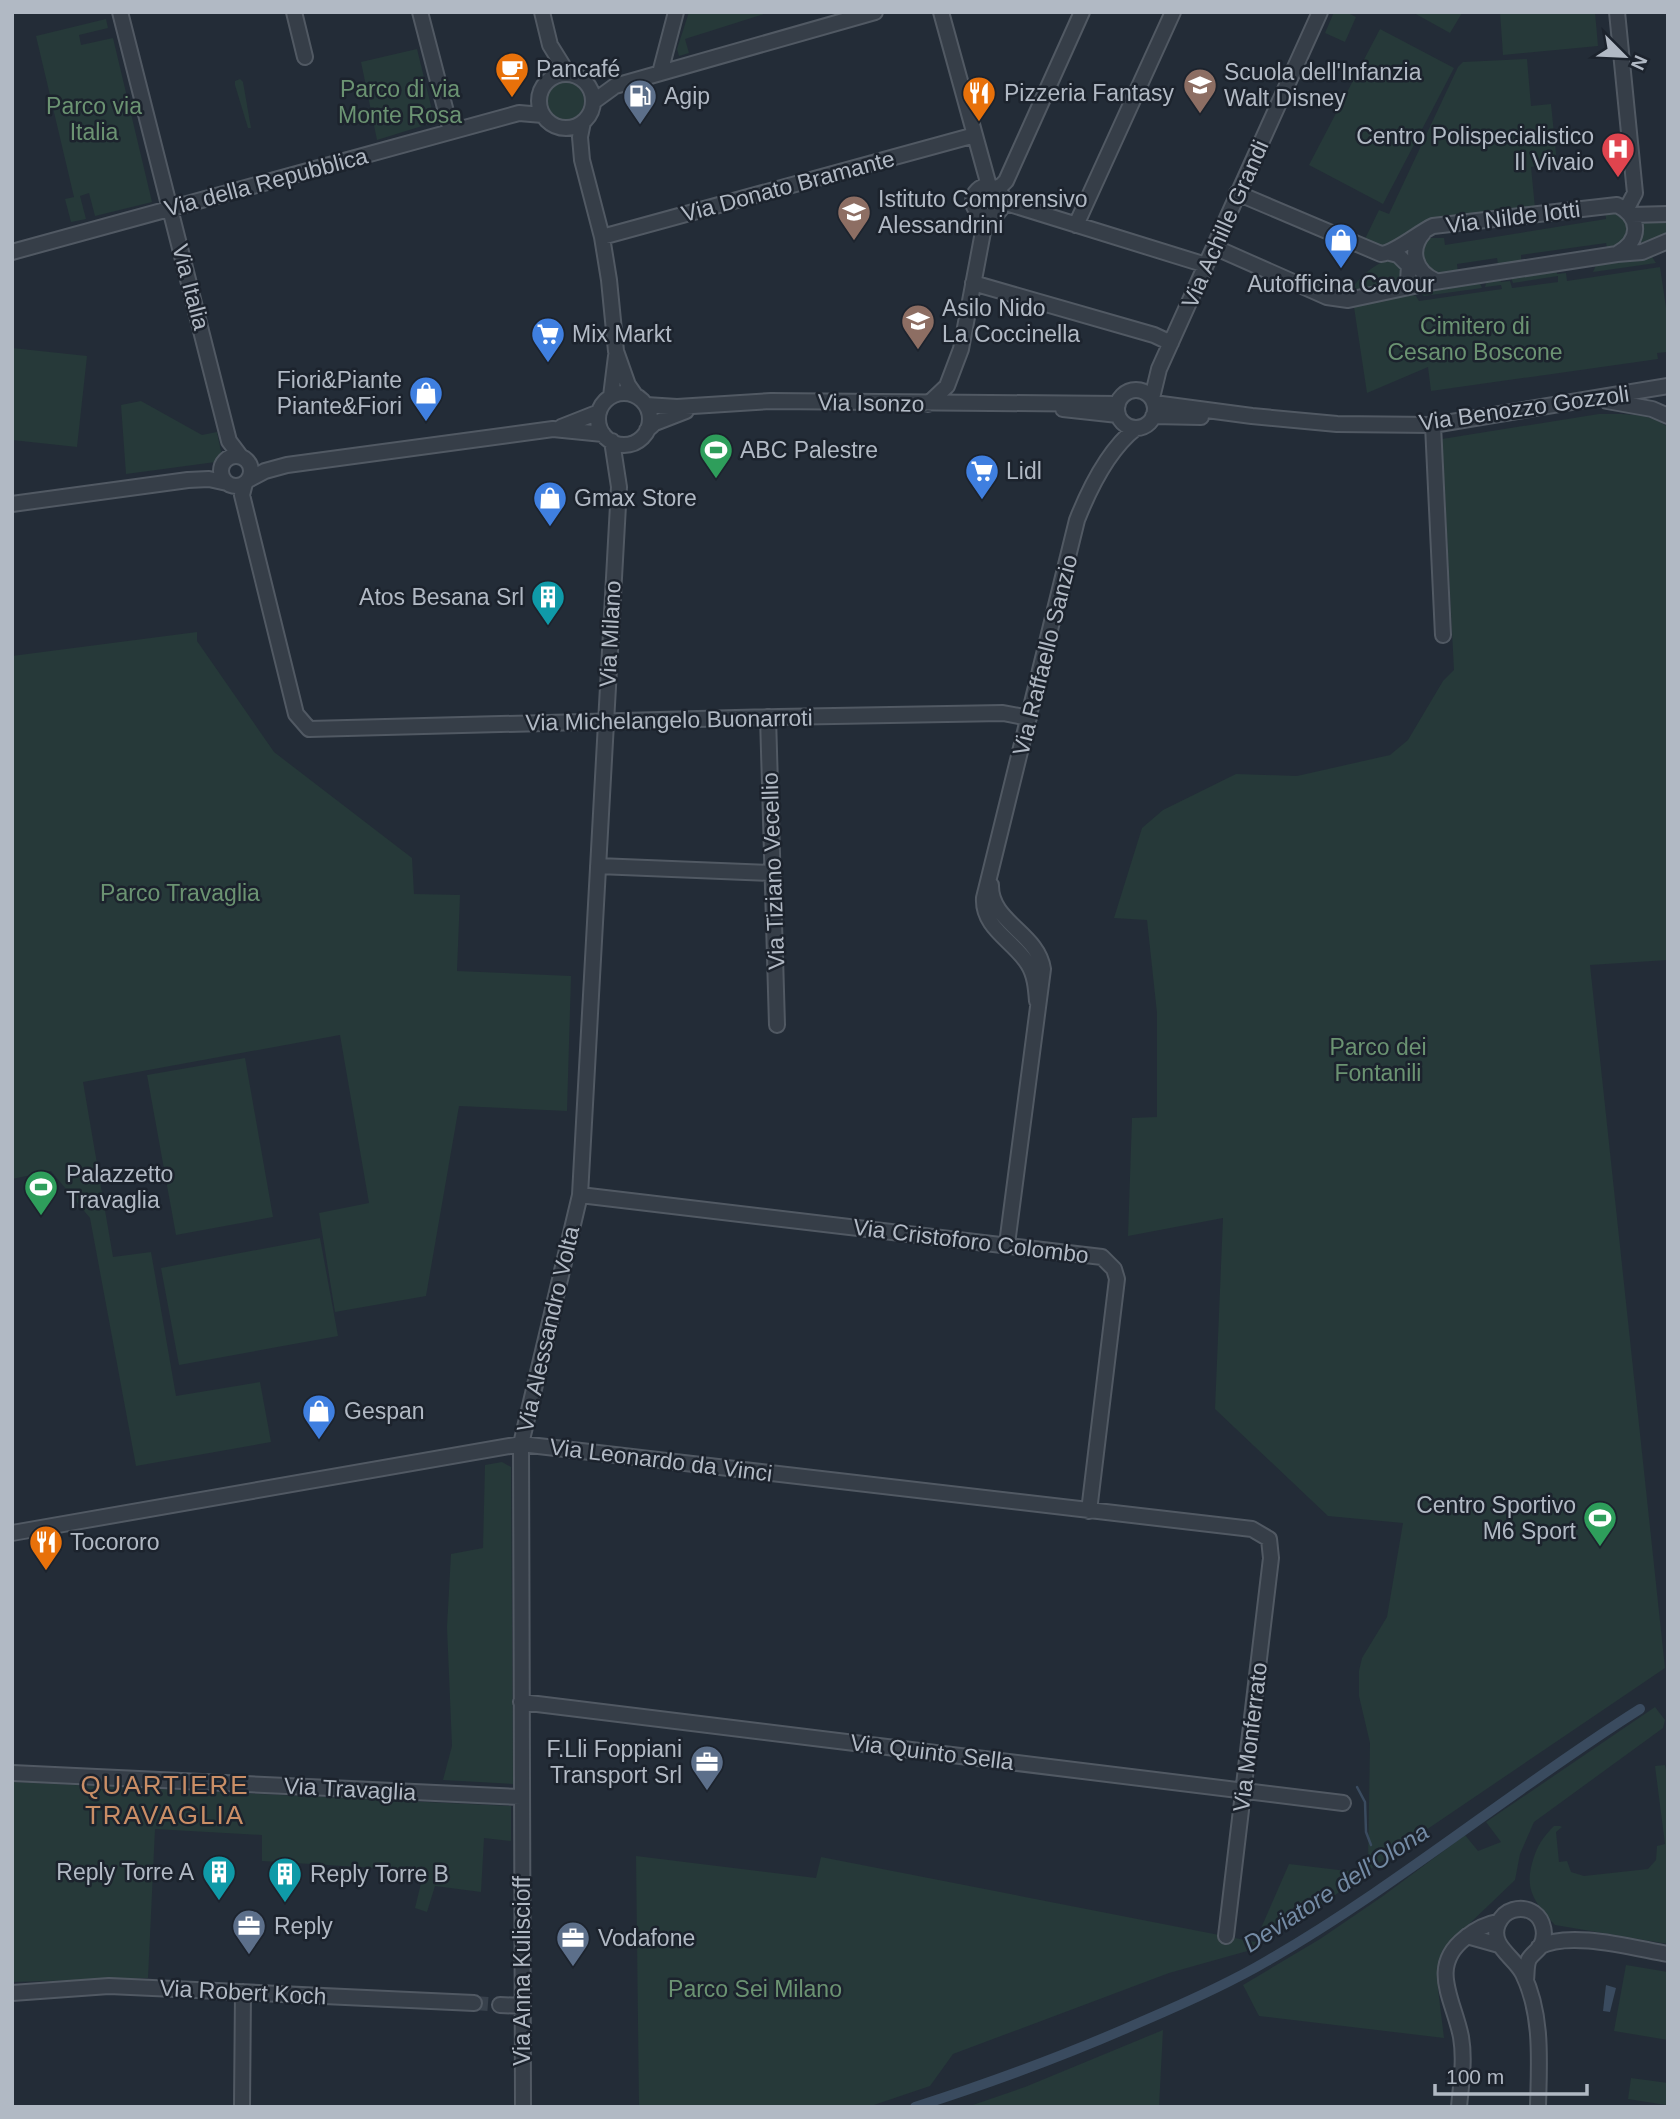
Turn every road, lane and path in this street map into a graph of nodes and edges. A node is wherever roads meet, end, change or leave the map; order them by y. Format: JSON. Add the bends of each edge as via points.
{"nodes":[{"id":1,"x":120,"y":12,"type":"edge"},
{"id":2,"x":294,"y":12,"type":"edge"},
{"id":3,"x":420,"y":12,"type":"edge"},
{"id":4,"x":542,"y":12,"type":"edge"},
{"id":5,"x":677,"y":12,"type":"edge"},
{"id":6,"x":875,"y":12,"type":"edge"},
{"id":7,"x":941,"y":12,"type":"edge"},
{"id":8,"x":1082,"y":12,"type":"edge"},
{"id":9,"x":1173,"y":12,"type":"edge"},
{"id":10,"x":1320,"y":12,"type":"edge"},
{"id":11,"x":1617,"y":12,"type":"edge"},
{"id":12,"x":550,"y":45,"type":"junction"},
{"id":13,"x":305,"y":57,"type":"dead end"},
{"id":14,"x":660,"y":73,"type":"junction"},
{"id":15,"x":568,"y":74,"type":"junction"},
{"id":16,"x":547,"y":83,"type":"junction"},
{"id":17,"x":586,"y":83,"type":"junction"},
{"id":18,"x":615,"y":86,"type":"junction"},
{"id":19,"x":539,"y":98,"type":"junction"},
{"id":20,"x":593,"y":103,"type":"junction"},
{"id":21,"x":519,"y":113,"type":"junction"},
{"id":22,"x":543,"y":115,"type":"junction"},
{"id":23,"x":583,"y":122,"type":"junction"},
{"id":24,"x":562,"y":128,"type":"junction"},
{"id":25,"x":452,"y":131,"type":"junction"},
{"id":26,"x":975,"y":135,"type":"junction"},
{"id":27,"x":582,"y":160,"type":"junction"},
{"id":28,"x":997,"y":192,"type":"junction"},
{"id":29,"x":1237,"y":193,"type":"junction"},
{"id":30,"x":170,"y":209,"type":"junction"},
{"id":31,"x":1629,"y":212,"type":"junction"},
{"id":32,"x":1668,"y":214,"type":"edge"},
{"id":33,"x":986,"y":216,"type":"junction"},
{"id":34,"x":1076,"y":225,"type":"junction"},
{"id":35,"x":1427,"y":229,"type":"junction"},
{"id":36,"x":602,"y":237,"type":"junction"},
{"id":37,"x":1668,"y":241,"type":"edge"},
{"id":38,"x":1214,"y":247,"type":"junction"},
{"id":39,"x":12,"y":252,"type":"edge"},
{"id":40,"x":1390,"y":253,"type":"junction"},
{"id":41,"x":1617,"y":254,"type":"junction"},
{"id":42,"x":1206,"y":265,"type":"junction"},
{"id":43,"x":1436,"y":281,"type":"junction"},
{"id":44,"x":973,"y":283,"type":"junction"},
{"id":45,"x":1404,"y":287,"type":"junction"},
{"id":46,"x":1171,"y":343,"type":"junction"},
{"id":47,"x":617,"y":351,"type":"junction"},
{"id":48,"x":1164,"y":359,"type":"junction"},
{"id":49,"x":1668,"y":386,"type":"edge"},
{"id":50,"x":1133,"y":390,"type":"junction"},
{"id":51,"x":635,"y":395,"type":"junction"},
{"id":52,"x":611,"y":396,"type":"junction"},
{"id":53,"x":1592,"y":399,"type":"junction"},
{"id":54,"x":928,"y":404,"type":"junction"},
{"id":55,"x":646,"y":405,"type":"junction"},
{"id":56,"x":708,"y":405,"type":"junction"},
{"id":57,"x":1153,"y":406,"type":"junction"},
{"id":58,"x":599,"y":412,"type":"junction"},
{"id":59,"x":1119,"y":413,"type":"junction"},
{"id":60,"x":1668,"y":416,"type":"edge"},
{"id":61,"x":1433,"y":425,"type":"junction"},
{"id":62,"x":1136,"y":428,"type":"junction"},
{"id":63,"x":553,"y":429,"type":"junction"},
{"id":64,"x":647,"y":430,"type":"junction"},
{"id":65,"x":608,"y":438,"type":"junction"},
{"id":66,"x":229,"y":441,"type":"junction"},
{"id":67,"x":635,"y":442,"type":"junction"},
{"id":68,"x":1118,"y":445,"type":"junction"},
{"id":69,"x":243,"y":458,"type":"junction"},
{"id":70,"x":225,"y":461,"type":"junction"},
{"id":71,"x":287,"y":465,"type":"junction"},
{"id":72,"x":188,"y":480,"type":"junction"},
{"id":73,"x":246,"y":481,"type":"junction"},
{"id":74,"x":227,"y":483,"type":"junction"},
{"id":75,"x":618,"y":487,"type":"junction"},
{"id":76,"x":12,"y":504,"type":"edge"},
{"id":77,"x":1443,"y":635,"type":"dead end"},
{"id":78,"x":768,"y":717,"type":"junction"},
{"id":79,"x":1029,"y":718,"type":"junction"},
{"id":80,"x":606,"y":721,"type":"junction"},
{"id":81,"x":598,"y":866,"type":"junction"},
{"id":82,"x":772,"y":873,"type":"junction"},
{"id":83,"x":777,"y":1025,"type":"dead end"},
{"id":84,"x":580,"y":1195,"type":"junction"},
{"id":85,"x":1007,"y":1244,"type":"junction"},
{"id":86,"x":521,"y":1444,"type":"junction"},
{"id":87,"x":1089,"y":1511,"type":"junction"},
{"id":88,"x":12,"y":1533,"type":"edge"},
{"id":89,"x":1269,"y":1539,"type":"joint"},
{"id":90,"x":521,"y":1702,"type":"junction"},
{"id":91,"x":12,"y":1773,"type":"edge"},
{"id":92,"x":1244,"y":1789,"type":"junction"},
{"id":93,"x":521,"y":1797,"type":"junction"},
{"id":94,"x":1343,"y":1803,"type":"dead end"},
{"id":95,"x":522,"y":1836,"type":"joint"},
{"id":96,"x":1498,"y":1922,"type":"junction"},
{"id":97,"x":1543,"y":1926,"type":"junction"},
{"id":98,"x":1226,"y":1936,"type":"dead end"},
{"id":99,"x":1467,"y":1936,"type":"junction"},
{"id":100,"x":1569,"y":1939,"type":"junction"},
{"id":101,"x":1502,"y":1949,"type":"junction"},
{"id":102,"x":1536,"y":1950,"type":"junction"},
{"id":103,"x":1668,"y":1954,"type":"edge"},
{"id":104,"x":1526,"y":1980,"type":"junction"},
{"id":105,"x":243,"y":1992,"type":"junction"},
{"id":106,"x":12,"y":1993,"type":"edge"},
{"id":107,"x":474,"y":2003,"type":"tunnel mouth"},
{"id":108,"x":500,"y":2005,"type":"tunnel mouth"},
{"id":109,"x":523,"y":2006,"type":"junction"},
{"id":110,"x":242,"y":2107,"type":"edge"},
{"id":111,"x":523,"y":2107,"type":"edge"},
{"id":112,"x":1459,"y":2107,"type":"edge"},
{"id":113,"x":1538,"y":2107,"type":"edge"}],
"edges":[{"from":1,"to":30,"type":"street","name":"Via Italia"},
{"from":2,"to":13,"type":"street"},
{"from":3,"to":25,"type":"street"},
{"from":4,"to":12,"type":"street"},
{"from":5,"to":14,"type":"street"},
{"from":6,"to":14,"type":"street"},
{"from":7,"to":26,"type":"street"},
{"from":8,"to":28,"type":"street"},
{"from":9,"to":34,"type":"street"},
{"from":10,"to":29,"type":"street","name":"Via Achille Grandi"},
{"from":11,"to":31,"type":"street","via":[[1635,193]]},
{"from":12,"to":15,"type":"street"},
{"from":12,"to":16,"type":"street"},
{"from":14,"to":18,"type":"street"},
{"from":15,"to":16,"type":"street"},
{"from":15,"to":17,"type":"street"},
{"from":16,"to":19,"type":"street"},
{"from":17,"to":18,"type":"street"},
{"from":17,"to":20,"type":"street"},
{"from":18,"to":20,"type":"street"},
{"from":19,"to":21,"type":"street","name":"Via della Repubblica"},
{"from":19,"to":22,"type":"street"},
{"from":20,"to":23,"type":"street"},
{"from":21,"to":22,"type":"street","name":"Via della Repubblica"},
{"from":21,"to":25,"type":"street","name":"Via della Repubblica"},
{"from":22,"to":24,"type":"street"},
{"from":23,"to":24,"type":"street"},
{"from":23,"to":27,"type":"street"},
{"from":24,"to":27,"type":"street"},
{"from":25,"to":30,"type":"street","name":"Via della Repubblica"},
{"from":26,"to":28,"type":"street"},
{"from":26,"to":36,"type":"street","name":"Via Donato Bramante"},
{"from":27,"to":36,"type":"street"},
{"from":28,"to":33,"type":"street","via":[[998,213]]},
{"from":28,"to":33,"type":"street","via":[[977,191],[973,203],[979,214]]},
{"from":28,"to":34,"type":"street"},
{"from":29,"to":38,"type":"street","name":"Via Achille Grandi"},
{"from":29,"to":40,"type":"street","via":[[1375,253]]},
{"from":30,"to":39,"type":"street","name":"Via della Repubblica"},
{"from":30,"to":66,"type":"street","name":"Via Italia"},
{"from":31,"to":32,"type":"street","name":"Via Nilde Iotti"},
{"from":31,"to":35,"type":"street","name":"Via Nilde Iotti","via":[[1617,205]]},
{"from":31,"to":41,"type":"street","via":[[1634,238]]},
{"from":33,"to":44,"type":"street"},
{"from":34,"to":42,"type":"street"},
{"from":35,"to":40,"type":"street","name":"Via Nilde Iotti"},
{"from":35,"to":43,"type":"street","via":[[1416,244],[1416,263]]},
{"from":36,"to":47,"type":"street"},
{"from":37,"to":41,"type":"street","via":[[1642,252]]},
{"from":38,"to":42,"type":"street","name":"Via Achille Grandi"},
{"from":38,"to":45,"type":"street","via":[[1327,297],[1361,298]]},
{"from":40,"to":45,"type":"street","via":[[1409,265]]},
{"from":41,"to":43,"type":"street"},
{"from":42,"to":46,"type":"street","name":"Via Achille Grandi"},
{"from":43,"to":45,"type":"street"},
{"from":44,"to":46,"type":"street"},
{"from":44,"to":54,"type":"street","via":[[951,380]]},
{"from":46,"to":48,"type":"street","name":"Via Achille Grandi"},
{"from":47,"to":51,"type":"street"},
{"from":47,"to":52,"type":"street"},
{"from":48,"to":50,"type":"street","name":"Via Achille Grandi"},
{"from":48,"to":57,"type":"street","name":"Via Achille Grandi","via":[[1154,384]]},
{"from":49,"to":53,"type":"street","name":"Via Benozzo Gozzoli"},
{"from":50,"to":57,"type":"street","via":[[1144,392]]},
{"from":50,"to":59,"type":"street","via":[[1123,395]]},
{"from":51,"to":52,"type":"street"},
{"from":51,"to":55,"type":"street"},
{"from":52,"to":58,"type":"street"},
{"from":53,"to":60,"type":"street"},
{"from":53,"to":61,"type":"street","name":"Via Benozzo Gozzoli"},
{"from":54,"to":56,"type":"street","name":"Via Isonzo","via":[[771,401]]},
{"from":54,"to":59,"type":"street","name":"Via Isonzo","via":[[1034,404]]},
{"from":55,"to":56,"type":"street","name":"Via Isonzo"},
{"from":55,"to":64,"type":"street"},
{"from":56,"to":64,"type":"street","name":"Via Isonzo","via":[[674,414]]},
{"from":57,"to":61,"type":"street","name":"Via Benozzo Gozzoli","via":[[1337,424]]},
{"from":57,"to":62,"type":"street","via":[[1145,426]]},
{"from":58,"to":63,"type":"street"},
{"from":58,"to":65,"type":"street","via":[[600,427]]},
{"from":59,"to":62,"type":"street","via":[[1128,426]]},
{"from":59,"to":68,"type":"street","name":"Via Raffaello Sanzio"},
{"from":61,"to":77,"type":"street"},
{"from":62,"to":68,"type":"street","name":"Via Raffaello Sanzio"},
{"from":63,"to":65,"type":"street"},
{"from":63,"to":71,"type":"street"},
{"from":64,"to":67,"type":"street"},
{"from":65,"to":67,"type":"street","via":[[620,444]]},
{"from":65,"to":75,"type":"street","name":"Via Milano"},
{"from":66,"to":69,"type":"street","name":"Via Italia"},
{"from":66,"to":70,"type":"street","name":"Via Italia"},
{"from":67,"to":75,"type":"street","name":"Via Milano"},
{"from":68,"to":79,"type":"street","name":"Via Raffaello Sanzio","via":[[1077,520]]},
{"from":69,"to":70,"type":"street"},
{"from":69,"to":71,"type":"street"},
{"from":69,"to":73,"type":"street","via":[[251,471]]},
{"from":70,"to":72,"type":"street","via":[[208,474]]},
{"from":70,"to":74,"type":"street","via":[[222,476]]},
{"from":71,"to":73,"type":"street"},
{"from":72,"to":74,"type":"street"},
{"from":72,"to":76,"type":"street"},
{"from":73,"to":74,"type":"street","via":[[236,486]]},
{"from":73,"to":80,"type":"street","name":"Via Michelangelo Buonarroti","via":[[242,495],[296,714],[309,729]]},
{"from":75,"to":80,"type":"street","name":"Via Milano"},
{"from":78,"to":79,"type":"street","name":"Via Michelangelo Buonarroti","via":[[1003,713]]},
{"from":78,"to":80,"type":"street","name":"Via Michelangelo Buonarroti"},
{"from":78,"to":82,"type":"street","name":"Via Tiziano Vecellio"},
{"from":79,"to":85,"type":"street","name":"Via Raffaello Sanzio","via":[[990,892],[996,908],[1028,939],[1043,969]]},
{"from":80,"to":81,"type":"street","name":"Via Milano"},
{"from":81,"to":82,"type":"street"},
{"from":81,"to":84,"type":"street","name":"Via Alessandro Volta"},
{"from":82,"to":83,"type":"street","name":"Via Tiziano Vecellio"},
{"from":84,"to":85,"type":"street","name":"Via Cristoforo Colombo"},
{"from":84,"to":86,"type":"street","name":"Via Alessandro Volta"},
{"from":85,"to":87,"type":"street","name":"Via Cristoforo Colombo","via":[[1102,1257],[1114,1269],[1117,1279]]},
{"from":86,"to":87,"type":"street","name":"Via Leonardo da Vinci"},
{"from":86,"to":88,"type":"street","name":"Via Leonardo da Vinci"},
{"from":86,"to":90,"type":"street","name":"Via Alessandro Volta"},
{"from":87,"to":89,"type":"street","name":"Via Leonardo da Vinci","via":[[1252,1529]]},
{"from":89,"to":92,"type":"street","name":"Via Monferrato","via":[[1271,1558]]},
{"from":90,"to":92,"type":"street","name":"Via Quinto Sella"},
{"from":90,"to":93,"type":"street","name":"Via Alessandro Volta"},
{"from":91,"to":93,"type":"street","name":"Via Travaglia"},
{"from":92,"to":94,"type":"street","name":"Via Quinto Sella"},
{"from":92,"to":98,"type":"street","name":"Via Monferrato"},
{"from":93,"to":95,"type":"street","name":"Via Alessandro Volta"},
{"from":95,"to":109,"type":"street","name":"Via Anna Kuliscioff"},
{"from":96,"to":97,"type":"street","via":[[1510,1911],[1526,1909]]},
{"from":96,"to":99,"type":"street"},
{"from":96,"to":101,"type":"street","via":[[1496,1938]]},
{"from":97,"to":100,"type":"street"},
{"from":97,"to":102,"type":"street"},
{"from":99,"to":101,"type":"street"},
{"from":99,"to":112,"type":"street","via":[[1451,1951],[1445,1970],[1462,2039]]},
{"from":100,"to":102,"type":"street","via":[[1548,1942]]},
{"from":100,"to":103,"type":"street"},
{"from":101,"to":102,"type":"street","via":[[1520,1957]]},
{"from":101,"to":104,"type":"street"},
{"from":102,"to":104,"type":"street"},
{"from":104,"to":113,"type":"street","via":[[1538,2028]]},
{"from":105,"to":106,"type":"street","name":"Via Robert Koch","via":[[109,1986]]},
{"from":105,"to":107,"type":"street","name":"Via Robert Koch"},
{"from":105,"to":110,"type":"street"},
{"from":108,"to":109,"type":"street"},
{"from":109,"to":111,"type":"street","name":"Via Anna Kuliscioff"}]}
